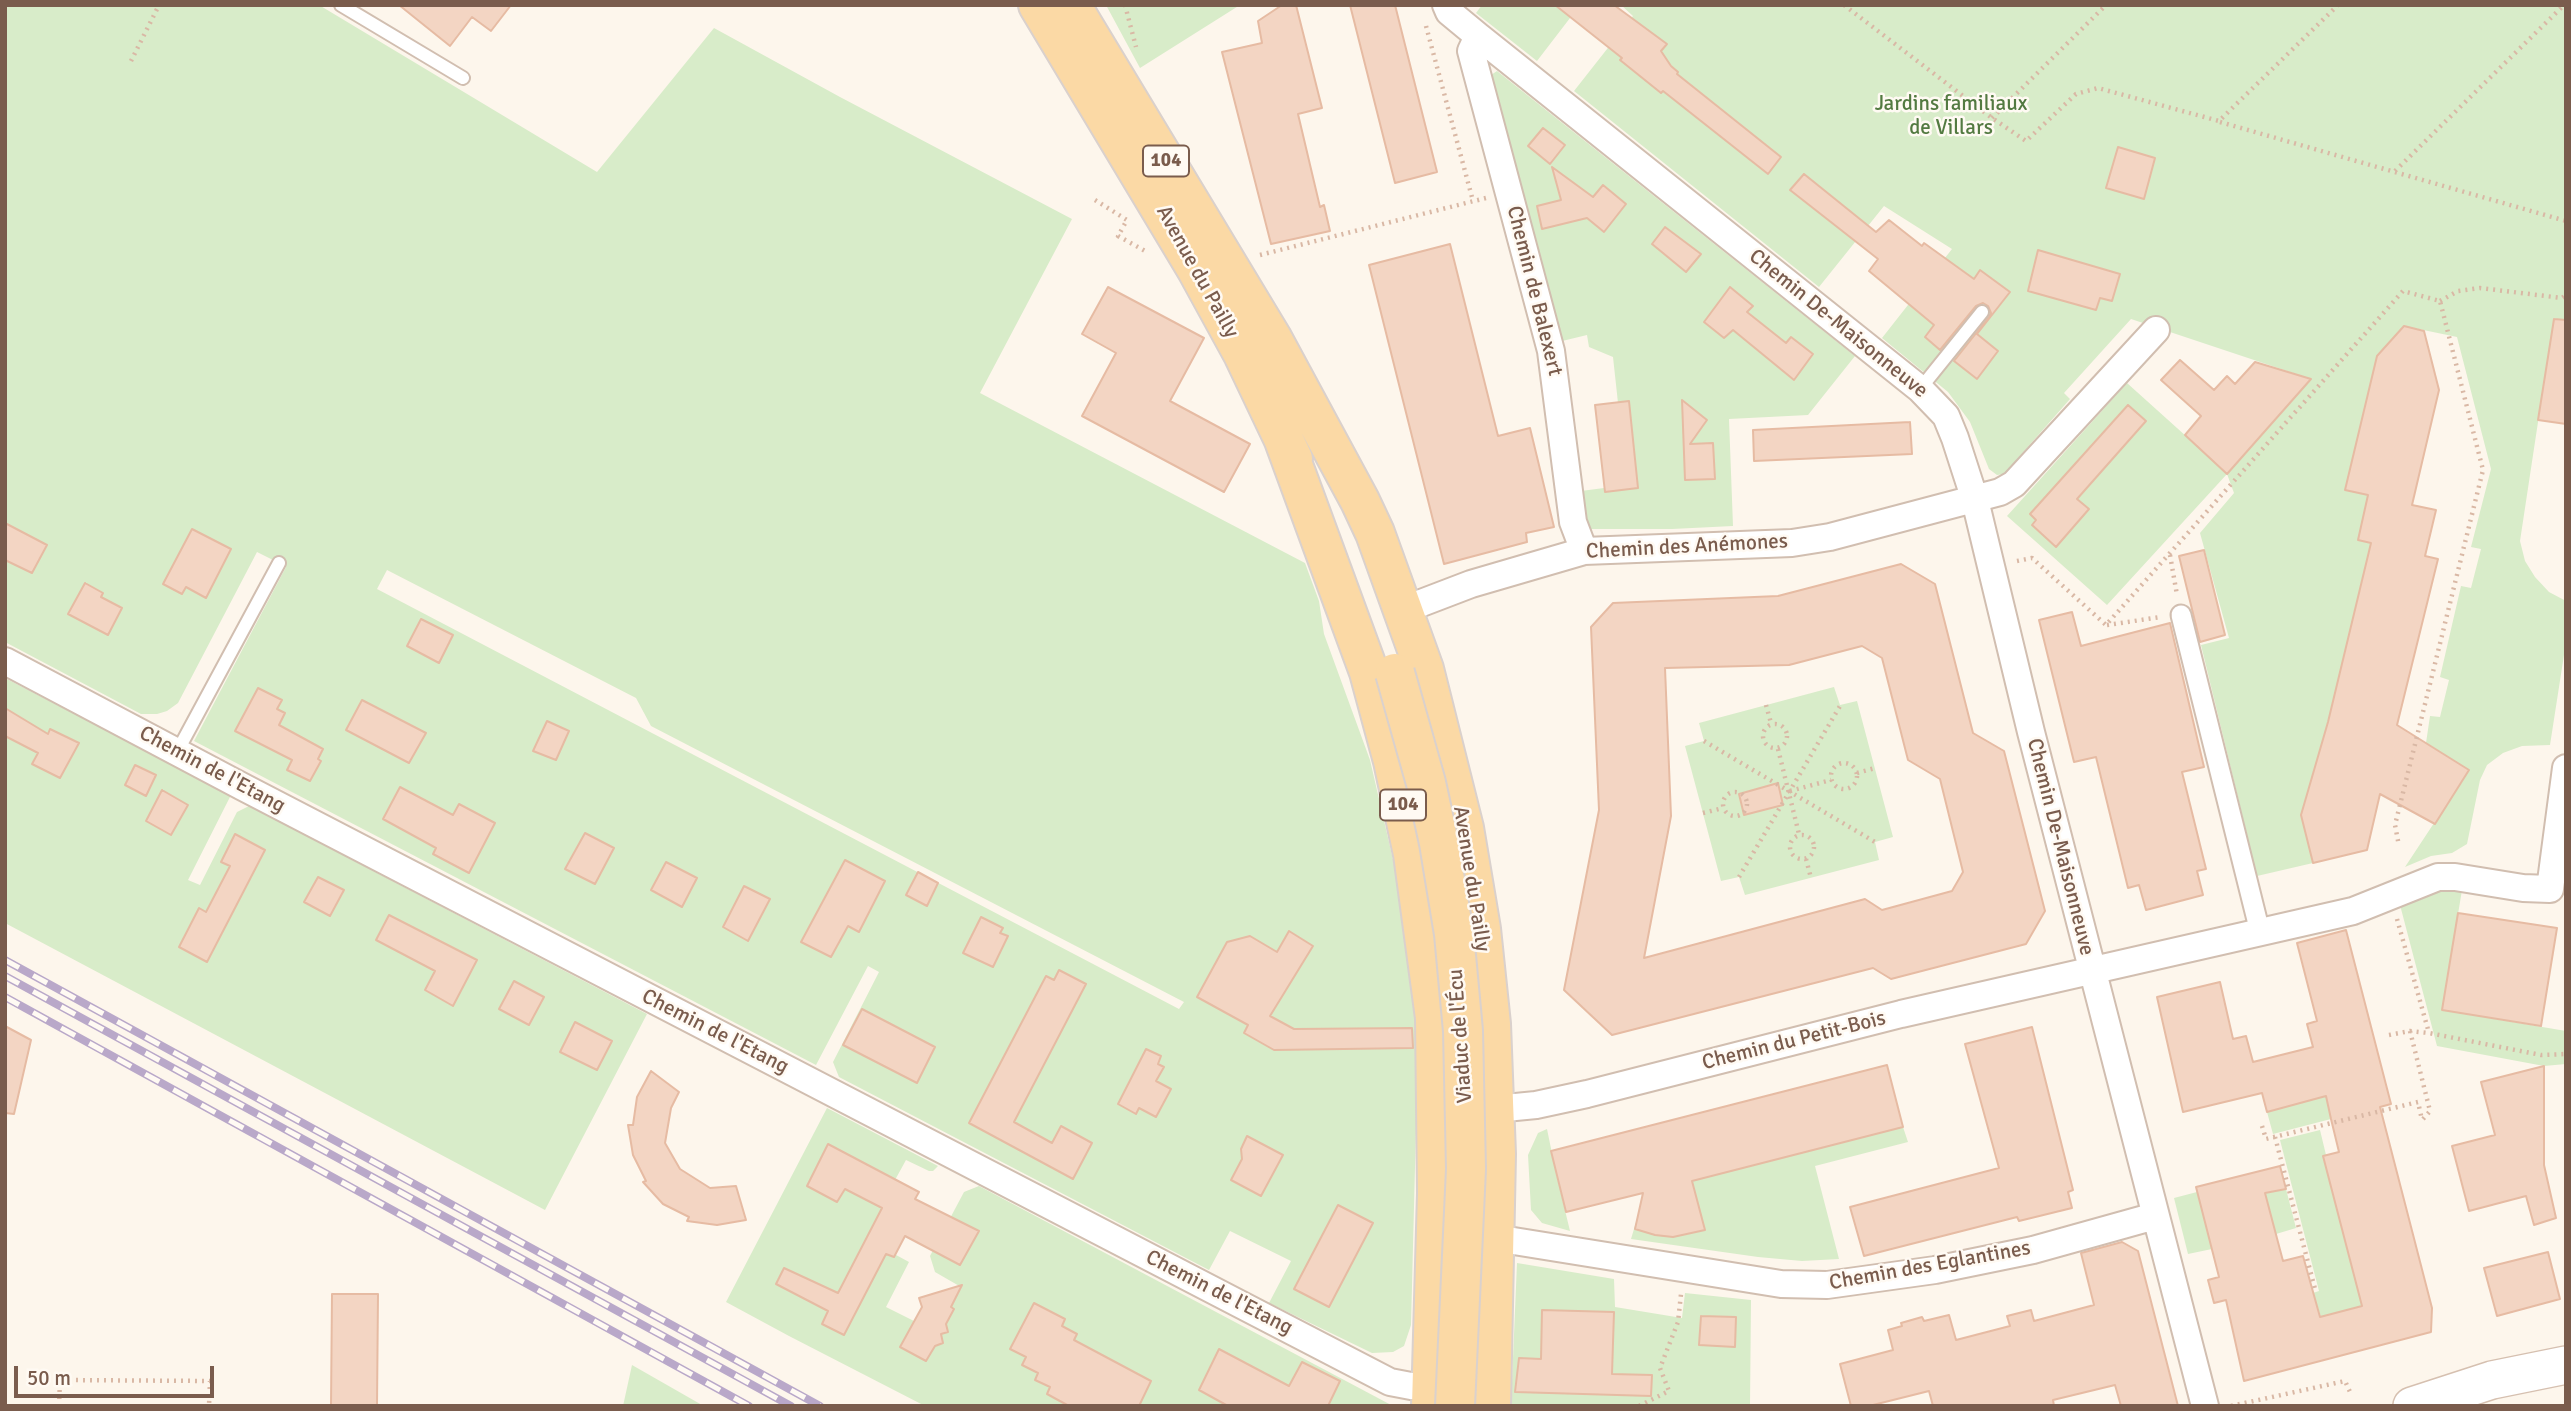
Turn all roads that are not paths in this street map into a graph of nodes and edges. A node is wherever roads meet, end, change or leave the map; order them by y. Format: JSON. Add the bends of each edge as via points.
{"nodes":[{"id":1,"x":341,"y":5,"type":"edge"},
{"id":2,"x":1038,"y":5,"type":"edge"},
{"id":3,"x":1071,"y":5,"type":"edge"},
{"id":4,"x":1435,"y":12,"type":"edge"},
{"id":5,"x":1478,"y":36,"type":"junction"},
{"id":6,"x":463,"y":78,"type":"dead end"},
{"id":7,"x":1982,"y":312,"type":"dead end"},
{"id":8,"x":2156,"y":330,"type":"dead end"},
{"id":9,"x":1296,"y":384,"type":"junction"},
{"id":10,"x":1920,"y":389,"type":"junction"},
{"id":11,"x":1282,"y":435,"type":"junction"},
{"id":12,"x":1975,"y":500,"type":"junction"},
{"id":13,"x":1584,"y":551,"type":"junction"},
{"id":14,"x":279,"y":563,"type":"dead end"},
{"id":15,"x":1403,"y":610,"type":"junction"},
{"id":16,"x":2180,"y":615,"type":"road end"},
{"id":17,"x":5,"y":661,"type":"edge"},
{"id":18,"x":1395,"y":673,"type":"junction"},
{"id":19,"x":177,"y":752,"type":"junction"},
{"id":20,"x":2566,"y":768,"type":"edge"},
{"id":21,"x":2260,"y":932,"type":"junction"},
{"id":22,"x":2092,"y":972,"type":"junction"},
{"id":23,"x":1495,"y":1109,"type":"junction"},
{"id":24,"x":2155,"y":1216,"type":"junction"},
{"id":25,"x":1495,"y":1238,"type":"junction"},
{"id":26,"x":2566,"y":1364,"type":"edge"},
{"id":27,"x":1439,"y":1399,"type":"edge"},
{"id":28,"x":1491,"y":1406,"type":"edge"},
{"id":29,"x":2205,"y":1406,"type":"edge"},
{"id":30,"x":2412,"y":1406,"type":"edge"}],
"edges":[{"from":1,"to":6,"type":"lane"},
{"from":2,"to":11,"type":"main road","name":"Avenue du Pailly","number":"104","via":[[1197,270]]},
{"from":3,"to":9,"type":"main road","name":"Avenue du Pailly","number":"104"},
{"from":4,"to":5,"type":"street","name":"Chemin De-Maisonneuve","via":[[1450,12]]},
{"from":5,"to":10,"type":"street","name":"Chemin De-Maisonneuve"},
{"from":5,"to":13,"type":"street","name":"Chemin de Balexert","via":[[1471,51],[1551,351],[1573,522]]},
{"from":7,"to":10,"type":"lane"},
{"from":8,"to":12,"type":"street","name":"Chemin des Anémones","via":[[2014,485]]},
{"from":9,"to":15,"type":"main road","name":"Avenue du Pailly","number":"104","via":[[1360,500]]},
{"from":9,"to":18,"type":"main road","name":"Avenue du Pailly","number":"104","via":[[1356,540]]},
{"from":10,"to":12,"type":"street","name":"Chemin De-Maisonneuve","via":[[1946,416]]},
{"from":11,"to":18,"type":"main road","name":"Avenue du Pailly","number":"104"},
{"from":11,"to":27,"type":"main road","name":"Avenue du Pailly","number":"104","via":[[1369,672],[1413,855],[1435,1018]]},
{"from":12,"to":13,"type":"street","name":"Chemin des Anémones","via":[[1792,543]]},
{"from":12,"to":22,"type":"street","name":"Chemin De-Maisonneuve"},
{"from":13,"to":15,"type":"street","name":"Chemin des Anémones","via":[[1471,584]]},
{"from":14,"to":19,"type":"lane"},
{"from":15,"to":23,"type":"main road","name":"Avenue du Pailly","number":"104","via":[[1446,748],[1467,841],[1491,1024]]},
{"from":16,"to":21,"type":"street"},
{"from":17,"to":19,"type":"street","name":"Chemin de l'Etang"},
{"from":18,"to":27,"type":"main road","name":"Viaduc de l'Écu","number":"104","bridge":true,"via":[[1438,843],[1454,934],[1463,1031],[1466,1169]]},
{"from":19,"to":27,"type":"street","name":"Chemin de l'Etang","via":[[1390,1382]]},
{"from":20,"to":21,"type":"street","name":"Chemin De-Maisonneuve","via":[[2550,889],[2438,877],[2353,911]]},
{"from":21,"to":22,"type":"street","name":"Chemin De-Maisonneuve"},
{"from":22,"to":23,"type":"street","name":"Chemin du Petit-Bois","via":[[1901,1014],[1587,1094]]},
{"from":22,"to":24,"type":"street","name":"Chemin De-Maisonneuve"},
{"from":23,"to":25,"type":"main road","name":"Avenue du Pailly","number":"104"},
{"from":24,"to":25,"type":"street","name":"Chemin des Eglantines","via":[[2033,1250],[1827,1285],[1781,1284]]},
{"from":24,"to":29,"type":"street","name":"Chemin De-Maisonneuve"},
{"from":25,"to":28,"type":"main road","name":"Avenue du Pailly","number":"104"},
{"from":26,"to":30,"type":"main road","via":[[2492,1380]]}]}
